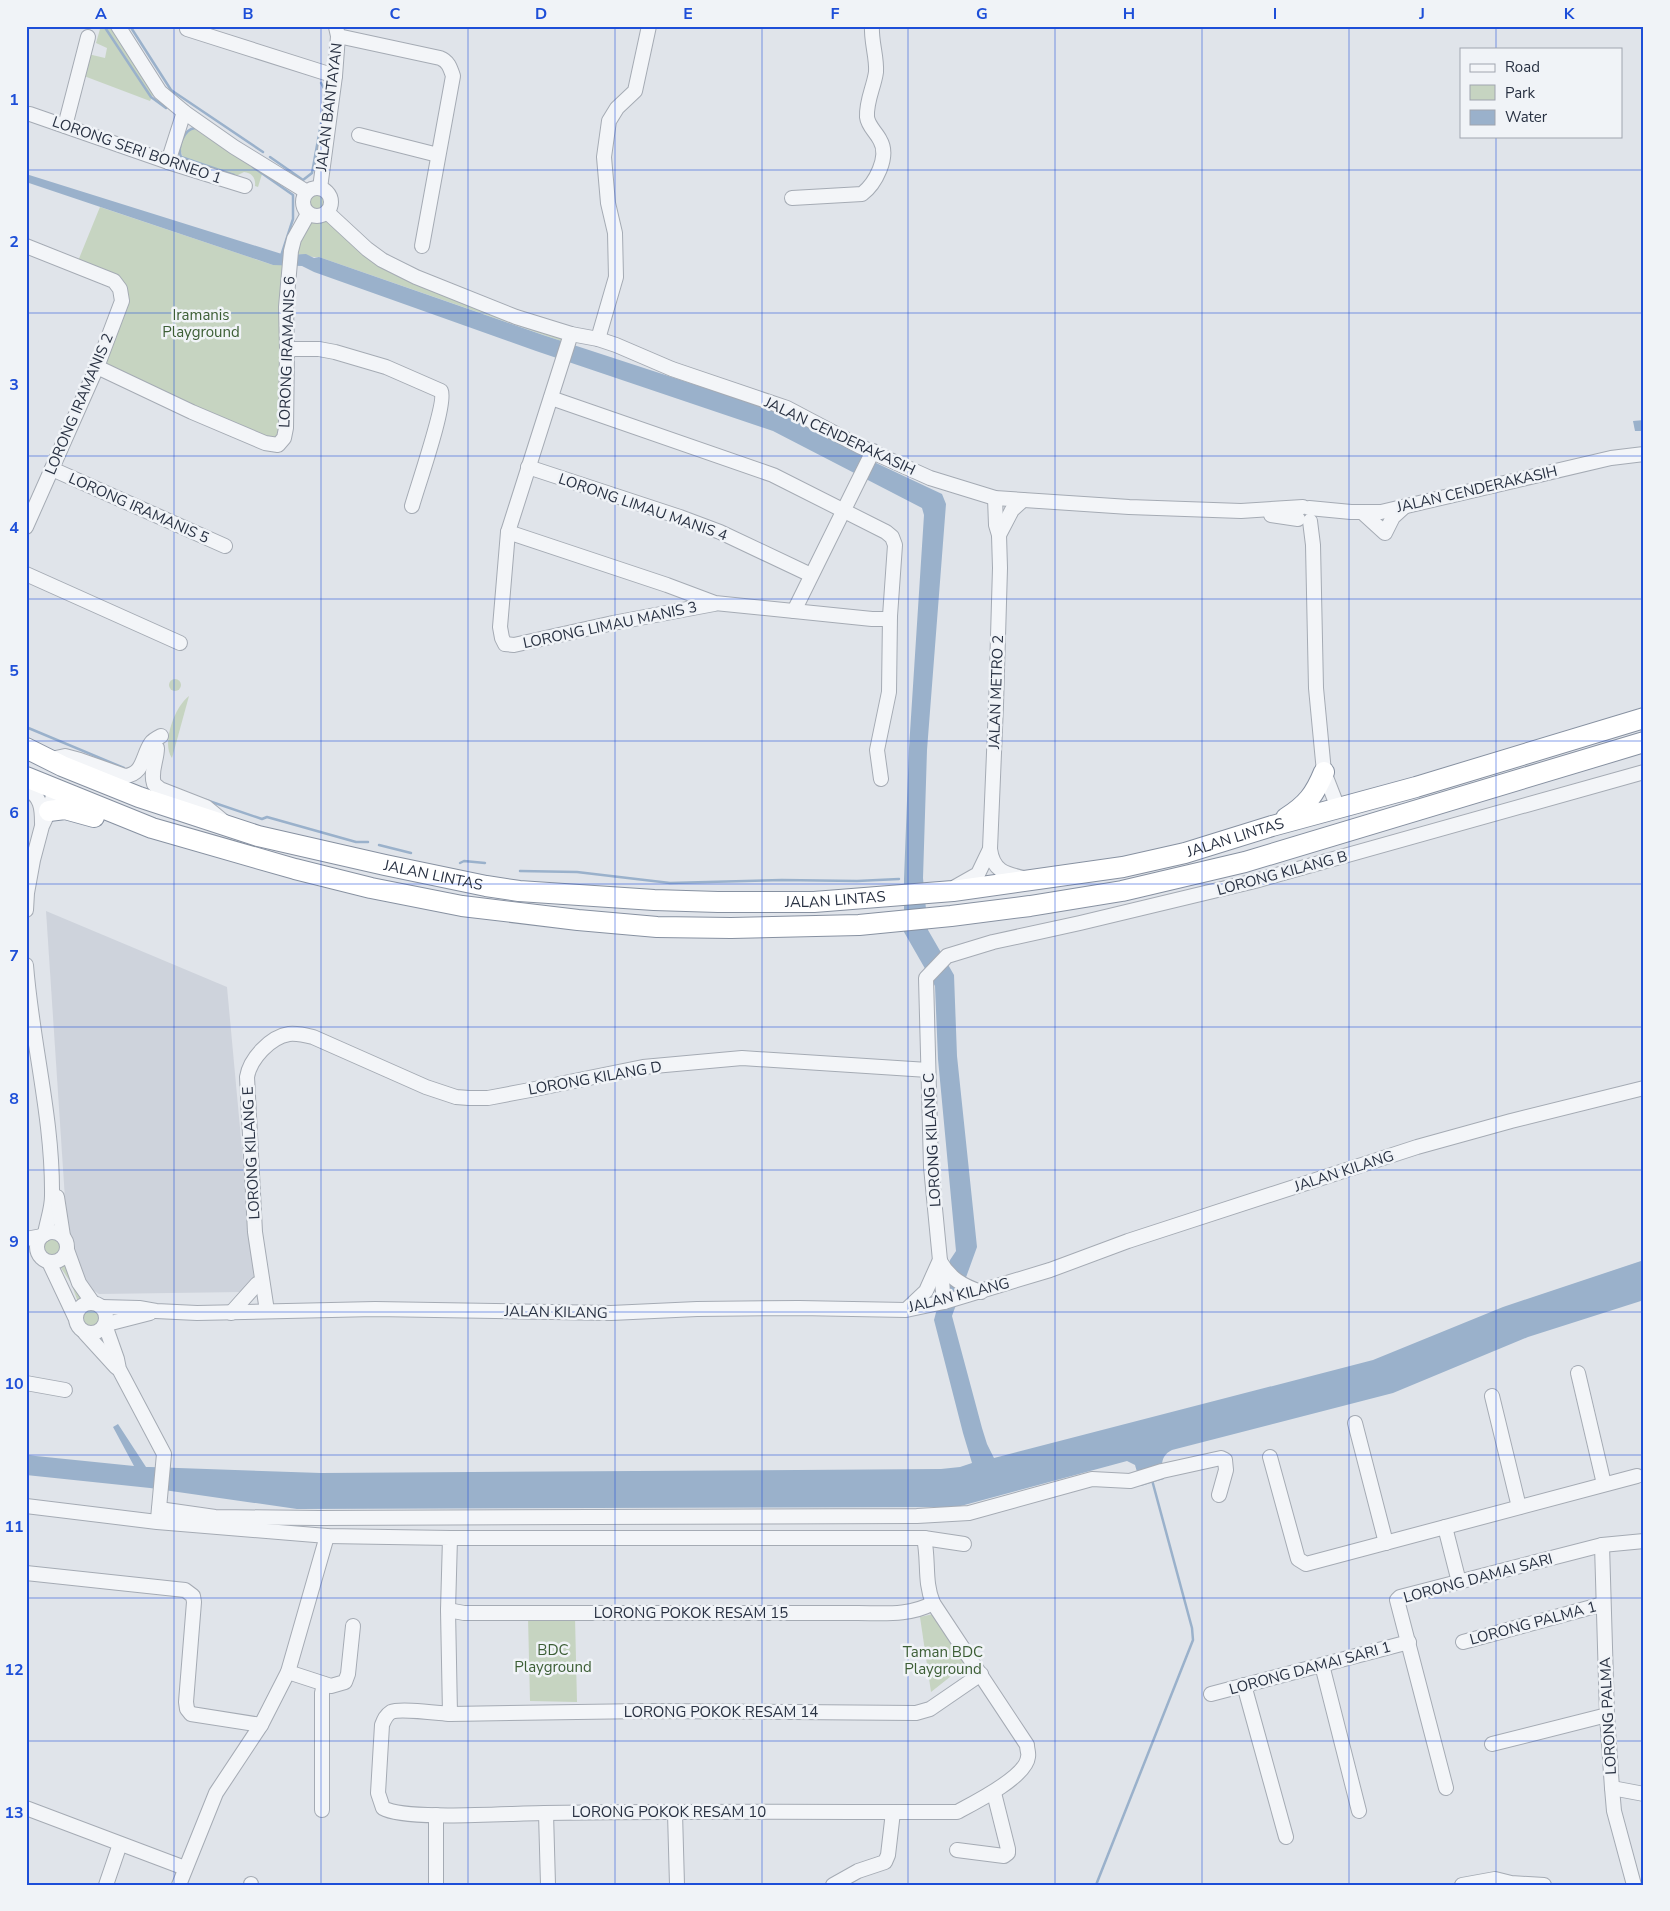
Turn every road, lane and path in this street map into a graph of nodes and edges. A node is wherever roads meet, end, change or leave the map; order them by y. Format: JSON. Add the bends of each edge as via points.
{"nodes":[{"id":1,"x":118,"y":26,"type":"edge"},
{"id":2,"x":649,"y":26,"type":"edge"},
{"id":3,"x":872,"y":26,"type":"edge"},
{"id":4,"x":187,"y":29,"type":"dead end"},
{"id":5,"x":337,"y":31,"type":"edge"},
{"id":6,"x":88,"y":37,"type":"dead end"},
{"id":7,"x":335,"y":76,"type":"junction"},
{"id":8,"x":184,"y":112,"type":"junction"},
{"id":9,"x":30,"y":114,"type":"dead end"},
{"id":10,"x":65,"y":126,"type":"junction"},
{"id":11,"x":359,"y":135,"type":"dead end"},
{"id":12,"x":438,"y":155,"type":"junction"},
{"id":13,"x":168,"y":162,"type":"junction"},
{"id":14,"x":245,"y":186,"type":"dead end"},
{"id":15,"x":313,"y":190,"type":"junction"},
{"id":16,"x":792,"y":198,"type":"dead end"},
{"id":17,"x":327,"y":212,"type":"junction"},
{"id":18,"x":308,"y":214,"type":"junction"},
{"id":19,"x":422,"y":246,"type":"dead end"},
{"id":20,"x":27,"y":249,"type":"edge"},
{"id":21,"x":570,"y":338,"type":"junction"},
{"id":22,"x":598,"y":339,"type":"junction"},
{"id":23,"x":287,"y":349,"type":"junction"},
{"id":24,"x":97,"y":367,"type":"junction"},
{"id":25,"x":551,"y":398,"type":"junction"},
{"id":26,"x":872,"y":454,"type":"junction"},
{"id":27,"x":1644,"y":454,"type":"edge"},
{"id":28,"x":528,"y":467,"type":"junction"},
{"id":29,"x":52,"y":469,"type":"junction"},
{"id":30,"x":995,"y":498,"type":"junction"},
{"id":31,"x":1024,"y":500,"type":"junction"},
{"id":32,"x":412,"y":506,"type":"dead end"},
{"id":33,"x":1404,"y":506,"type":"junction"},
{"id":34,"x":843,"y":511,"type":"junction"},
{"id":35,"x":1356,"y":512,"type":"junction"},
{"id":36,"x":1305,"y":516,"type":"junction"},
{"id":37,"x":26,"y":527,"type":"edge"},
{"id":38,"x":508,"y":532,"type":"junction"},
{"id":39,"x":999,"y":534,"type":"junction"},
{"id":40,"x":225,"y":546,"type":"dead end"},
{"id":41,"x":26,"y":574,"type":"edge"},
{"id":42,"x":811,"y":575,"type":"junction"},
{"id":43,"x":715,"y":603,"type":"junction"},
{"id":44,"x":794,"y":611,"type":"junction"},
{"id":45,"x":890,"y":616,"type":"junction"},
{"id":46,"x":180,"y":643,"type":"dead end"},
{"id":47,"x":1644,"y":712,"type":"edge"},
{"id":48,"x":1644,"y":718,"type":"edge"},
{"id":49,"x":161,"y":736,"type":"dead end"},
{"id":50,"x":1644,"y":742,"type":"edge"},
{"id":51,"x":1556,"y":745,"type":"junction"},
{"id":52,"x":26,"y":748,"type":"edge"},
{"id":53,"x":26,"y":758,"type":"edge"},
{"id":54,"x":51,"y":760,"type":"junction"},
{"id":55,"x":1577,"y":761,"type":"junction"},
{"id":56,"x":1324,"y":772,"type":"junction"},
{"id":57,"x":1644,"y":772,"type":"edge"},
{"id":58,"x":26,"y":777,"type":"edge"},
{"id":59,"x":881,"y":779,"type":"dead end"},
{"id":60,"x":55,"y":788,"type":"junction"},
{"id":61,"x":26,"y":789,"type":"edge"},
{"id":62,"x":139,"y":797,"type":"junction"},
{"id":63,"x":1338,"y":808,"type":"junction"},
{"id":64,"x":45,"y":819,"type":"junction"},
{"id":65,"x":229,"y":825,"type":"junction"},
{"id":66,"x":1272,"y":826,"type":"junction"},
{"id":67,"x":1366,"y":826,"type":"junction"},
{"id":68,"x":152,"y":828,"type":"junction"},
{"id":69,"x":990,"y":849,"type":"junction"},
{"id":70,"x":1185,"y":853,"type":"junction"},
{"id":71,"x":1245,"y":862,"type":"junction"},
{"id":72,"x":339,"y":880,"type":"junction"},
{"id":73,"x":1034,"y":880,"type":"junction"},
{"id":74,"x":927,"y":894,"type":"junction"},
{"id":75,"x":26,"y":910,"type":"edge"},
{"id":76,"x":26,"y":966,"type":"edge"},
{"id":77,"x":926,"y":978,"type":"joint"},
{"id":78,"x":304,"y":1035,"type":"joint"},
{"id":79,"x":928,"y":1070,"type":"junction"},
{"id":80,"x":1644,"y":1088,"type":"edge"},
{"id":81,"x":53,"y":1177,"type":"junction"},
{"id":82,"x":43,"y":1235,"type":"junction"},
{"id":83,"x":63,"y":1236,"type":"junction"},
{"id":84,"x":26,"y":1238,"type":"edge"},
{"id":85,"x":67,"y":1250,"type":"junction"},
{"id":86,"x":26,"y":1256,"type":"edge"},
{"id":87,"x":46,"y":1260,"type":"junction"},
{"id":88,"x":940,"y":1260,"type":"junction"},
{"id":89,"x":259,"y":1281,"type":"junction"},
{"id":90,"x":981,"y":1292,"type":"junction"},
{"id":91,"x":944,"y":1302,"type":"junction"},
{"id":92,"x":97,"y":1305,"type":"junction"},
{"id":93,"x":906,"y":1310,"type":"junction"},
{"id":94,"x":156,"y":1311,"type":"junction"},
{"id":95,"x":263,"y":1311,"type":"junction"},
{"id":96,"x":287,"y":1311,"type":"junction"},
{"id":97,"x":231,"y":1313,"type":"junction"},
{"id":98,"x":75,"y":1317,"type":"junction"},
{"id":99,"x":105,"y":1324,"type":"junction"},
{"id":100,"x":85,"y":1333,"type":"junction"},
{"id":101,"x":118,"y":1369,"type":"junction"},
{"id":102,"x":1578,"y":1373,"type":"dead end"},
{"id":103,"x":26,"y":1383,"type":"edge"},
{"id":104,"x":65,"y":1390,"type":"dead end"},
{"id":105,"x":1492,"y":1396,"type":"dead end"},
{"id":106,"x":1355,"y":1423,"type":"dead end"},
{"id":107,"x":1270,"y":1457,"type":"dead end"},
{"id":108,"x":1637,"y":1476,"type":"dead end"},
{"id":109,"x":1604,"y":1484,"type":"junction"},
{"id":110,"x":1219,"y":1495,"type":"dead end"},
{"id":111,"x":26,"y":1506,"type":"edge"},
{"id":112,"x":1519,"y":1507,"type":"junction"},
{"id":113,"x":158,"y":1515,"type":"junction"},
{"id":114,"x":1445,"y":1527,"type":"junction"},
{"id":115,"x":328,"y":1536,"type":"junction"},
{"id":116,"x":450,"y":1538,"type":"junction"},
{"id":117,"x":924,"y":1538,"type":"junction"},
{"id":118,"x":1644,"y":1541,"type":"edge"},
{"id":119,"x":1386,"y":1543,"type":"junction"},
{"id":120,"x":964,"y":1544,"type":"dead end"},
{"id":121,"x":1602,"y":1545,"type":"junction"},
{"id":122,"x":26,"y":1573,"type":"edge"},
{"id":123,"x":1459,"y":1582,"type":"junction"},
{"id":124,"x":933,"y":1603,"type":"junction"},
{"id":125,"x":1604,"y":1604,"type":"junction"},
{"id":126,"x":448,"y":1610,"type":"junction"},
{"id":127,"x":353,"y":1626,"type":"dead end"},
{"id":128,"x":1409,"y":1642,"type":"junction"},
{"id":129,"x":1463,"y":1642,"type":"dead end"},
{"id":130,"x":1322,"y":1665,"type":"junction"},
{"id":131,"x":288,"y":1672,"type":"junction"},
{"id":132,"x":981,"y":1674,"type":"junction"},
{"id":133,"x":324,"y":1684,"type":"junction"},
{"id":134,"x":1244,"y":1685,"type":"junction"},
{"id":135,"x":1211,"y":1694,"type":"dead end"},
{"id":136,"x":450,"y":1714,"type":"junction"},
{"id":137,"x":1607,"y":1715,"type":"junction"},
{"id":138,"x":385,"y":1717,"type":"joint"},
{"id":139,"x":262,"y":1725,"type":"junction"},
{"id":140,"x":1492,"y":1744,"type":"dead end"},
{"id":141,"x":1446,"y":1788,"type":"dead end"},
{"id":142,"x":1612,"y":1788,"type":"junction"},
{"id":143,"x":994,"y":1793,"type":"junction"},
{"id":144,"x":1644,"y":1794,"type":"edge"},
{"id":145,"x":26,"y":1808,"type":"edge"},
{"id":146,"x":322,"y":1810,"type":"dead end"},
{"id":147,"x":1359,"y":1811,"type":"dead end"},
{"id":148,"x":893,"y":1812,"type":"junction"},
{"id":149,"x":546,"y":1813,"type":"junction"},
{"id":150,"x":675,"y":1813,"type":"junction"},
{"id":151,"x":436,"y":1815,"type":"junction"},
{"id":152,"x":1286,"y":1837,"type":"dead end"},
{"id":153,"x":120,"y":1844,"type":"junction"},
{"id":154,"x":957,"y":1850,"type":"dead end"},
{"id":155,"x":185,"y":1868,"type":"junction"},
{"id":156,"x":106,"y":1885,"type":"edge"},
{"id":157,"x":179,"y":1885,"type":"edge"},
{"id":158,"x":436,"y":1885,"type":"edge"},
{"id":159,"x":548,"y":1885,"type":"edge"},
{"id":160,"x":677,"y":1885,"type":"edge"},
{"id":161,"x":833,"y":1885,"type":"edge"},
{"id":162,"x":1462,"y":1885,"type":"edge"},
{"id":163,"x":1544,"y":1885,"type":"edge"},
{"id":164,"x":1634,"y":1885,"type":"edge"}],
"edges":[{"from":1,"to":8,"type":"street","via":[[160,92]]},
{"from":2,"to":22,"type":"street","via":[[635,91],[609,121],[604,157],[608,203],[615,233],[616,277]]},
{"from":3,"to":16,"type":"street","via":[[876,72],[867,119],[883,146],[877,174],[870,188],[862,194]]},
{"from":4,"to":7,"type":"street"},
{"from":5,"to":7,"type":"street","name":"JALAN BANTAYAN"},
{"from":5,"to":12,"type":"street","via":[[440,58],[448,63],[453,76]]},
{"from":6,"to":10,"type":"street"},
{"from":7,"to":15,"type":"street","name":"JALAN BANTAYAN"},
{"from":8,"to":13,"type":"street"},
{"from":8,"to":15,"type":"street","via":[[234,147]]},
{"from":9,"to":10,"type":"street","name":"LORONG SERI BORNEO 1"},
{"from":10,"to":13,"type":"street","name":"LORONG SERI BORNEO 1"},
{"from":11,"to":12,"type":"street"},
{"from":12,"to":19,"type":"street"},
{"from":13,"to":14,"type":"street","name":"LORONG SERI BORNEO 1"},
{"from":15,"to":17,"type":"street","via":[[326,191],[331,199]]},
{"from":15,"to":18,"type":"street","via":[[303,198]]},
{"from":17,"to":18,"type":"street","via":[[317,216]]},
{"from":17,"to":21,"type":"street","name":"JALAN CENDERAKASIH","via":[[368,249],[397,269]]},
{"from":18,"to":23,"type":"street","name":"LORONG IRAMANIS 6","via":[[291,251],[286,308]]},
{"from":20,"to":24,"type":"street","name":"LORONG IRAMANIS 2","via":[[114,280],[120,289],[122,301]]},
{"from":21,"to":22,"type":"street","name":"JALAN CENDERAKASIH"},
{"from":21,"to":25,"type":"street"},
{"from":22,"to":26,"type":"street","name":"JALAN CENDERAKASIH","via":[[672,369],[787,408]]},
{"from":23,"to":24,"type":"street","name":"LORONG IRAMANIS 6","via":[[286,428],[278,445],[265,443],[192,412]]},
{"from":23,"to":32,"type":"street","via":[[335,352],[386,367],[441,391],[443,396],[437,425]]},
{"from":24,"to":29,"type":"street","name":"LORONG IRAMANIS 2"},
{"from":25,"to":28,"type":"street"},
{"from":25,"to":34,"type":"street","via":[[773,475]]},
{"from":26,"to":30,"type":"street","name":"JALAN CENDERAKASIH","via":[[930,478]]},
{"from":26,"to":34,"type":"street"},
{"from":27,"to":33,"type":"street","name":"JALAN CENDERAKASIH","via":[[1611,458]]},
{"from":28,"to":38,"type":"street"},
{"from":28,"to":42,"type":"street","name":"LORONG LIMAU MANIS 4","via":[[712,529]]},
{"from":29,"to":37,"type":"street","name":"LORONG IRAMANIS 2"},
{"from":29,"to":40,"type":"street","name":"LORONG IRAMANIS 5"},
{"from":30,"to":31,"type":"street","name":"JALAN CENDERAKASIH"},
{"from":30,"to":39,"type":"street","name":"JALAN METRO 2"},
{"from":31,"to":36,"type":"street","name":"JALAN CENDERAKASIH"},
{"from":31,"to":39,"type":"street","name":"JALAN METRO 2","via":[[1012,510]]},
{"from":33,"to":35,"type":"street","name":"JALAN CENDERAKASIH","via":[[1381,512]]},
{"from":33,"to":35,"type":"street","via":[[1393,517],[1385,533]]},
{"from":34,"to":42,"type":"street"},
{"from":34,"to":45,"type":"street","via":[[892,537]]},
{"from":35,"to":36,"type":"street","name":"JALAN CENDERAKASIH"},
{"from":36,"to":56,"type":"street","via":[[1313,545],[1315,661]]},
{"from":38,"to":43,"type":"street"},
{"from":38,"to":43,"type":"street","name":"LORONG LIMAU MANIS 3","via":[[500,627],[505,644],[514,645]]},
{"from":39,"to":69,"type":"street","name":"JALAN METRO 2"},
{"from":41,"to":46,"type":"street"},
{"from":42,"to":44,"type":"street"},
{"from":43,"to":44,"type":"street"},
{"from":44,"to":45,"type":"street","via":[[872,619]]},
{"from":45,"to":59,"type":"street","via":[[889,692],[877,750]]},
{"from":47,"to":51,"type":"highway","via":[[1559,730]]},
{"from":48,"to":51,"type":"highway","name":"JALAN LINTAS"},
{"from":49,"to":54,"type":"street","via":[[152,741],[142,765],[131,776],[65,756]]},
{"from":50,"to":55,"type":"highway","name":"JALAN LINTAS"},
{"from":51,"to":55,"type":"highway","via":[[1565,760]]},
{"from":51,"to":63,"type":"highway","name":"JALAN LINTAS"},
{"from":52,"to":54,"type":"highway","name":"JALAN LINTAS"},
{"from":53,"to":60,"type":"highway","via":[[55,771],[58,776]]},
{"from":54,"to":62,"type":"highway","name":"JALAN LINTAS"},
{"from":55,"to":67,"type":"highway","name":"JALAN LINTAS"},
{"from":56,"to":63,"type":"street"},
{"from":56,"to":66,"type":"highway","via":[[1308,802]]},
{"from":57,"to":77,"type":"street","name":"LORONG KILANG B","via":[[1255,881],[993,942],[947,956]]},
{"from":58,"to":60,"type":"highway","name":"JALAN LINTAS"},
{"from":60,"to":64,"type":"street"},
{"from":60,"to":68,"type":"highway","name":"JALAN LINTAS"},
{"from":61,"to":64,"type":"street","via":[[34,792]]},
{"from":62,"to":65,"type":"highway","name":"JALAN LINTAS"},
{"from":62,"to":65,"type":"street","via":[[157,748],[152,774],[154,784],[206,807]]},
{"from":62,"to":72,"type":"highway","via":[[145,813],[152,816],[300,862]]},
{"from":63,"to":66,"type":"highway","name":"JALAN LINTAS"},
{"from":63,"to":67,"type":"highway","via":[[1347,819]]},
{"from":64,"to":68,"type":"highway","via":[[65,808],[111,823]]},
{"from":64,"to":75,"type":"street","via":[[30,877]]},
{"from":65,"to":74,"type":"highway","name":"JALAN LINTAS","via":[[258,836],[385,865],[519,891],[718,902],[814,902]]},
{"from":66,"to":70,"type":"highway","name":"JALAN LINTAS"},
{"from":67,"to":71,"type":"highway","name":"JALAN LINTAS"},
{"from":68,"to":72,"type":"highway","name":"JALAN LINTAS"},
{"from":69,"to":73,"type":"street","name":"JALAN METRO 2","via":[[994,865],[1000,870]]},
{"from":69,"to":74,"type":"street","name":"JALAN METRO 2","via":[[975,877],[953,888]]},
{"from":70,"to":71,"type":"highway","via":[[1232,851],[1240,853]]},
{"from":70,"to":73,"type":"highway","name":"JALAN LINTAS","via":[[1123,867]]},
{"from":71,"to":72,"type":"highway","name":"JALAN LINTAS","via":[[1122,891],[1030,906],[859,925],[731,928],[628,924],[472,908]]},
{"from":73,"to":74,"type":"highway","name":"JALAN LINTAS"},
{"from":76,"to":81,"type":"street"},
{"from":77,"to":79,"type":"street","name":"LORONG KILANG C"},
{"from":78,"to":79,"type":"street","name":"LORONG KILANG D","via":[[432,1090],[469,1098],[488,1098],[643,1067],[742,1058]]},
{"from":78,"to":89,"type":"street","name":"LORONG KILANG E","via":[[288,1034],[274,1041],[256,1056],[248,1070]]},
{"from":79,"to":88,"type":"street","name":"LORONG KILANG C","via":[[930,1167]]},
{"from":80,"to":90,"type":"street","name":"JALAN KILANG","via":[[1417,1147]]},
{"from":81,"to":82,"type":"street","via":[[52,1198]]},
{"from":81,"to":83,"type":"street"},
{"from":82,"to":83,"type":"street","via":[[54,1232]]},
{"from":82,"to":84,"type":"street"},
{"from":82,"to":87,"type":"street","via":[[37,1248]]},
{"from":83,"to":85,"type":"street"},
{"from":85,"to":87,"type":"street","via":[[60,1260]]},
{"from":85,"to":92,"type":"street","via":[[79,1283]]},
{"from":86,"to":87,"type":"street"},
{"from":87,"to":98,"type":"street"},
{"from":88,"to":90,"type":"street","via":[[946,1273],[967,1288]]},
{"from":88,"to":91,"type":"street","name":"LORONG KILANG C"},
{"from":88,"to":93,"type":"street","via":[[926,1291]]},
{"from":89,"to":95,"type":"street","name":"LORONG KILANG E"},
{"from":89,"to":96,"type":"street"},
{"from":89,"to":97,"type":"street"},
{"from":90,"to":91,"type":"street","name":"JALAN KILANG"},
{"from":91,"to":93,"type":"street","name":"JALAN KILANG"},
{"from":92,"to":94,"type":"street","name":"JALAN KILANG"},
{"from":92,"to":98,"type":"street","via":[[81,1306]]},
{"from":92,"to":99,"type":"street","via":[[106,1316]]},
{"from":93,"to":96,"type":"street","name":"JALAN KILANG","via":[[697,1309],[619,1313],[451,1309]]},
{"from":94,"to":97,"type":"street","name":"JALAN KILANG"},
{"from":94,"to":99,"type":"street","name":"JALAN KILANG"},
{"from":95,"to":96,"type":"street","name":"JALAN KILANG"},
{"from":95,"to":97,"type":"street","name":"JALAN KILANG"},
{"from":98,"to":100,"type":"street","via":[[76,1324]]},
{"from":99,"to":100,"type":"street","via":[[95,1333]]},
{"from":99,"to":101,"type":"street"},
{"from":100,"to":101,"type":"street"},
{"from":101,"to":113,"type":"street","via":[[161,1447],[164,1462]]},
{"from":102,"to":109,"type":"street"},
{"from":103,"to":104,"type":"street"},
{"from":105,"to":112,"type":"street"},
{"from":106,"to":119,"type":"street"},
{"from":107,"to":119,"type":"street","via":[[1298,1559],[1302,1562],[1306,1564]]},
{"from":108,"to":109,"type":"street"},
{"from":109,"to":112,"type":"street"},
{"from":110,"to":113,"type":"street","via":[[1226,1470],[1225,1460],[1221,1458],[1130,1481],[1092,1479],[969,1512],[917,1516],[319,1518]]},
{"from":111,"to":113,"type":"street"},
{"from":112,"to":114,"type":"street"},
{"from":113,"to":115,"type":"street"},
{"from":114,"to":119,"type":"street"},
{"from":114,"to":123,"type":"street"},
{"from":115,"to":116,"type":"street"},
{"from":115,"to":131,"type":"street"},
{"from":116,"to":117,"type":"street"},
{"from":116,"to":126,"type":"street"},
{"from":117,"to":120,"type":"street"},
{"from":117,"to":124,"type":"street","via":[[927,1585]]},
{"from":118,"to":121,"type":"street","name":"LORONG DAMAI SARI"},
{"from":121,"to":123,"type":"street","name":"LORONG DAMAI SARI"},
{"from":121,"to":125,"type":"street","name":"LORONG PALMA"},
{"from":122,"to":139,"type":"street","via":[[191,1593],[194,1602],[187,1709],[191,1714]]},
{"from":123,"to":128,"type":"street","name":"LORONG DAMAI SARI","via":[[1397,1600]]},
{"from":124,"to":126,"type":"street","name":"LORONG POKOK RESAM 15","via":[[908,1612],[875,1613],[464,1613]]},
{"from":124,"to":132,"type":"street"},
{"from":125,"to":129,"type":"street","name":"LORONG PALMA 1"},
{"from":125,"to":137,"type":"street","name":"LORONG PALMA"},
{"from":126,"to":136,"type":"street"},
{"from":127,"to":133,"type":"street","via":[[345,1682],[331,1686]]},
{"from":128,"to":130,"type":"street","name":"LORONG DAMAI SARI 1"},
{"from":128,"to":141,"type":"street","name":"LORONG DAMAI SARI"},
{"from":130,"to":134,"type":"street","name":"LORONG DAMAI SARI 1"},
{"from":130,"to":147,"type":"street"},
{"from":131,"to":133,"type":"street"},
{"from":131,"to":139,"type":"street"},
{"from":132,"to":136,"type":"street","name":"LORONG POKOK RESAM 14","via":[[930,1709],[916,1713],[646,1711]]},
{"from":132,"to":143,"type":"street","name":"LORONG POKOK RESAM 10","via":[[1027,1745],[1028,1758],[1022,1768]]},
{"from":133,"to":146,"type":"street"},
{"from":134,"to":135,"type":"street","name":"LORONG DAMAI SARI 1"},
{"from":134,"to":152,"type":"street"},
{"from":136,"to":138,"type":"street","name":"LORONG POKOK RESAM 14","via":[[401,1711],[391,1712]]},
{"from":137,"to":140,"type":"street"},
{"from":137,"to":142,"type":"street","name":"LORONG PALMA"},
{"from":138,"to":151,"type":"street","name":"LORONG POKOK RESAM 10","via":[[378,1793],[383,1808],[390,1812]]},
{"from":139,"to":155,"type":"street","via":[[216,1792]]},
{"from":142,"to":144,"type":"street"},
{"from":142,"to":164,"type":"street","name":"LORONG PALMA","via":[[1614,1811]]},
{"from":143,"to":148,"type":"street","name":"LORONG POKOK RESAM 10","via":[[958,1812]]},
{"from":143,"to":154,"type":"street","via":[[1008,1853],[1004,1856]]},
{"from":145,"to":153,"type":"street"},
{"from":148,"to":150,"type":"street","name":"LORONG POKOK RESAM 10"},
{"from":148,"to":161,"type":"street","via":[[885,1862],[858,1871]]},
{"from":149,"to":150,"type":"street","name":"LORONG POKOK RESAM 10"},
{"from":149,"to":151,"type":"street","name":"LORONG POKOK RESAM 10"},
{"from":149,"to":159,"type":"street"},
{"from":150,"to":160,"type":"street"},
{"from":151,"to":158,"type":"street"},
{"from":153,"to":155,"type":"street"},
{"from":153,"to":156,"type":"street"},
{"from":155,"to":157,"type":"street"},
{"from":162,"to":163,"type":"street","via":[[1495,1879]]}]}
